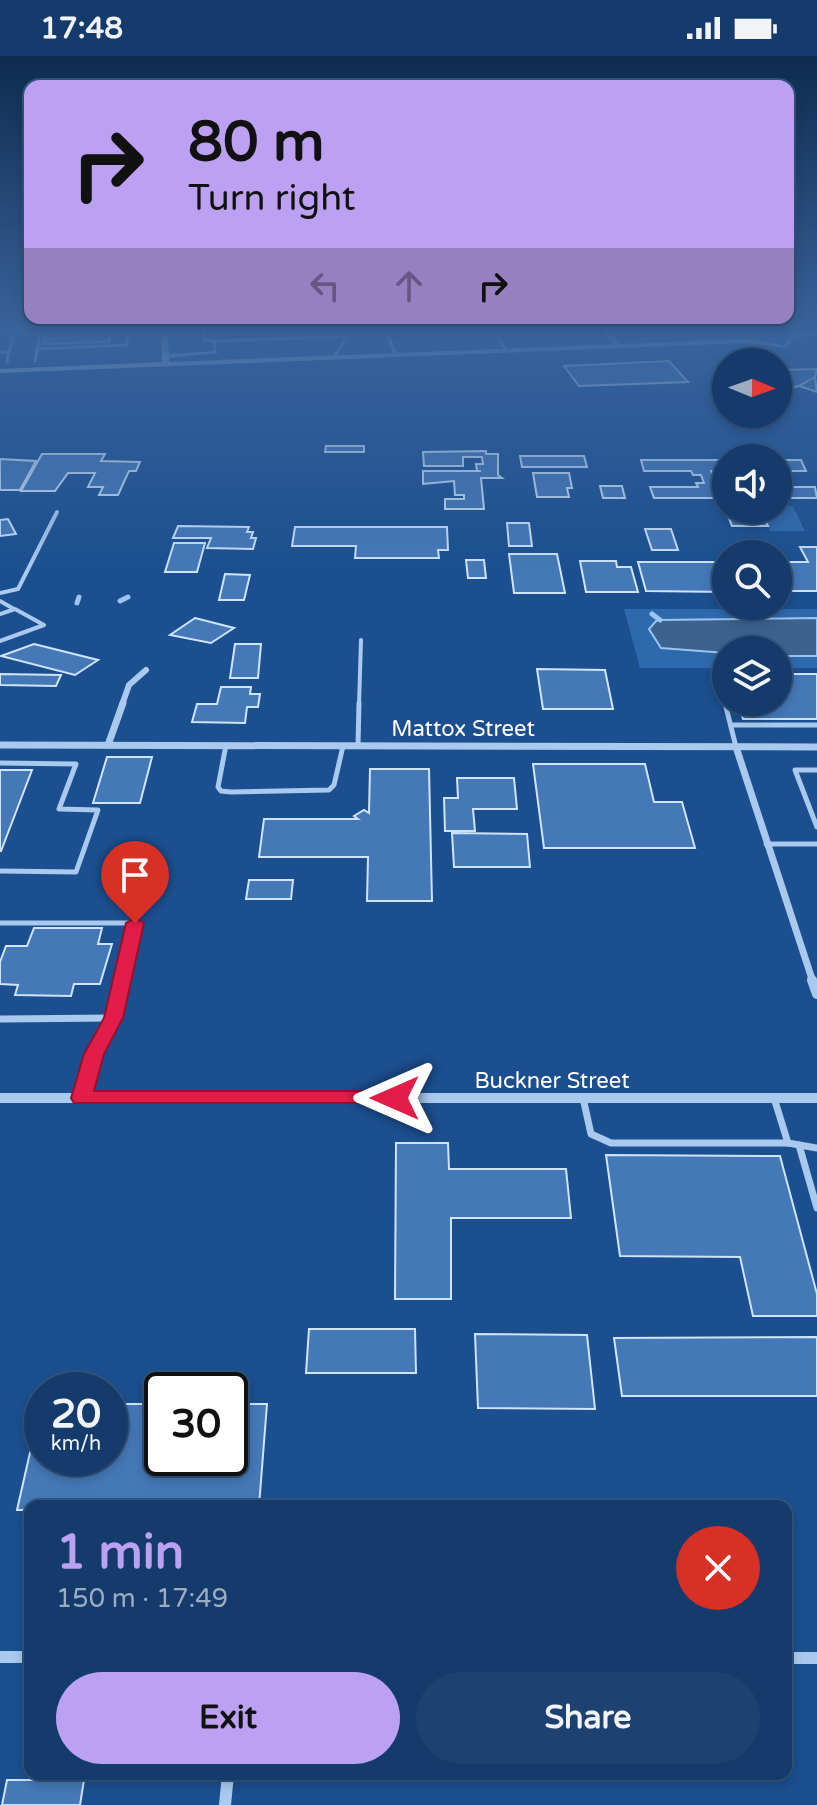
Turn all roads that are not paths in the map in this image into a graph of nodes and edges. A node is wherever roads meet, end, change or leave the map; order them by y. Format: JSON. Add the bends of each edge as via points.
{"nodes":[{"id":1,"x":57,"y":512,"type":"dead end"},
{"id":2,"x":0,"y":593,"type":"edge"},
{"id":3,"x":0,"y":601,"type":"edge"},
{"id":4,"x":15,"y":609,"type":"junction"},
{"id":5,"x":0,"y":614,"type":"edge"},
{"id":6,"x":361,"y":640,"type":"dead end"},
{"id":7,"x":0,"y":641,"type":"edge"},
{"id":8,"x":146,"y":670,"type":"dead end"},
{"id":9,"x":729,"y":716,"type":"edge"},
{"id":10,"x":731,"y":725,"type":"junction"},
{"id":11,"x":817,"y":725,"type":"edge"},
{"id":12,"x":0,"y":745,"type":"edge"},
{"id":13,"x":108,"y":745,"type":"junction"},
{"id":14,"x":226,"y":745,"type":"junction"},
{"id":15,"x":343,"y":746,"type":"junction"},
{"id":16,"x":358,"y":746,"type":"junction"},
{"id":17,"x":736,"y":747,"type":"junction"},
{"id":18,"x":817,"y":747,"type":"edge"},
{"id":19,"x":0,"y":763,"type":"edge"},
{"id":20,"x":817,"y":770,"type":"edge"},
{"id":21,"x":817,"y":827,"type":"edge"},
{"id":22,"x":766,"y":844,"type":"junction"},
{"id":23,"x":817,"y":844,"type":"edge"},
{"id":24,"x":0,"y":871,"type":"edge"},
{"id":25,"x":0,"y":923,"type":"edge"},
{"id":26,"x":817,"y":994,"type":"edge"},
{"id":27,"x":114,"y":1018,"type":"junction"},
{"id":28,"x":0,"y":1019,"type":"edge"},
{"id":29,"x":0,"y":1098,"type":"edge"},
{"id":30,"x":81,"y":1098,"type":"junction"},
{"id":31,"x":583,"y":1098,"type":"junction"},
{"id":32,"x":774,"y":1098,"type":"junction"},
{"id":33,"x":817,"y":1098,"type":"edge"},
{"id":34,"x":788,"y":1143,"type":"junction"},
{"id":35,"x":799,"y":1145,"type":"junction"},
{"id":36,"x":817,"y":1148,"type":"edge"},
{"id":37,"x":817,"y":1208,"type":"edge"},
{"id":38,"x":0,"y":1657,"type":"edge"},
{"id":39,"x":24,"y":1657,"type":"edge"},
{"id":40,"x":792,"y":1658,"type":"edge"},
{"id":41,"x":817,"y":1658,"type":"edge"},
{"id":42,"x":227,"y":1780,"type":"edge"},
{"id":43,"x":225,"y":1805,"type":"edge"}],
"edges":[{"from":1,"to":2,"type":"lane","via":[[18,589]]},
{"from":3,"to":4,"type":"lane"},
{"from":4,"to":5,"type":"lane"},
{"from":4,"to":7,"type":"lane","via":[[44,625]]},
{"from":6,"to":16,"type":"lane"},
{"from":8,"to":13,"type":"street","via":[[129,685]]},
{"from":9,"to":10,"type":"lane"},
{"from":10,"to":11,"type":"lane"},
{"from":10,"to":17,"type":"lane"},
{"from":12,"to":13,"type":"street","name":"Mattox Street"},
{"from":13,"to":14,"type":"street","name":"Mattox Street"},
{"from":14,"to":15,"type":"street","name":"Mattox Street"},
{"from":14,"to":15,"type":"lane","via":[[218,787],[231,792],[329,790]]},
{"from":15,"to":16,"type":"street","name":"Mattox Street"},
{"from":16,"to":17,"type":"street","name":"Mattox Street"},
{"from":17,"to":18,"type":"street","name":"Mattox Street"},
{"from":17,"to":22,"type":"street"},
{"from":19,"to":24,"type":"lane","via":[[76,764],[59,809],[98,810],[76,872]]},
{"from":20,"to":21,"type":"lane","via":[[795,770]]},
{"from":22,"to":23,"type":"lane"},
{"from":22,"to":26,"type":"street"},
{"from":25,"to":27,"type":"lane","via":[[135,923]]},
{"from":27,"to":28,"type":"lane"},
{"from":27,"to":30,"type":"lane","via":[[94,1054]]},
{"from":29,"to":30,"type":"street","name":"Buckner Street"},
{"from":30,"to":31,"type":"street","name":"Buckner Street"},
{"from":31,"to":32,"type":"street","name":"Buckner Street"},
{"from":31,"to":34,"type":"lane","via":[[591,1134],[611,1143]]},
{"from":32,"to":33,"type":"street","name":"Buckner Street"},
{"from":32,"to":34,"type":"lane"},
{"from":34,"to":35,"type":"lane"},
{"from":35,"to":36,"type":"lane"},
{"from":35,"to":37,"type":"lane"},
{"from":38,"to":39,"type":"street"},
{"from":40,"to":41,"type":"street"},
{"from":42,"to":43,"type":"street"}]}
